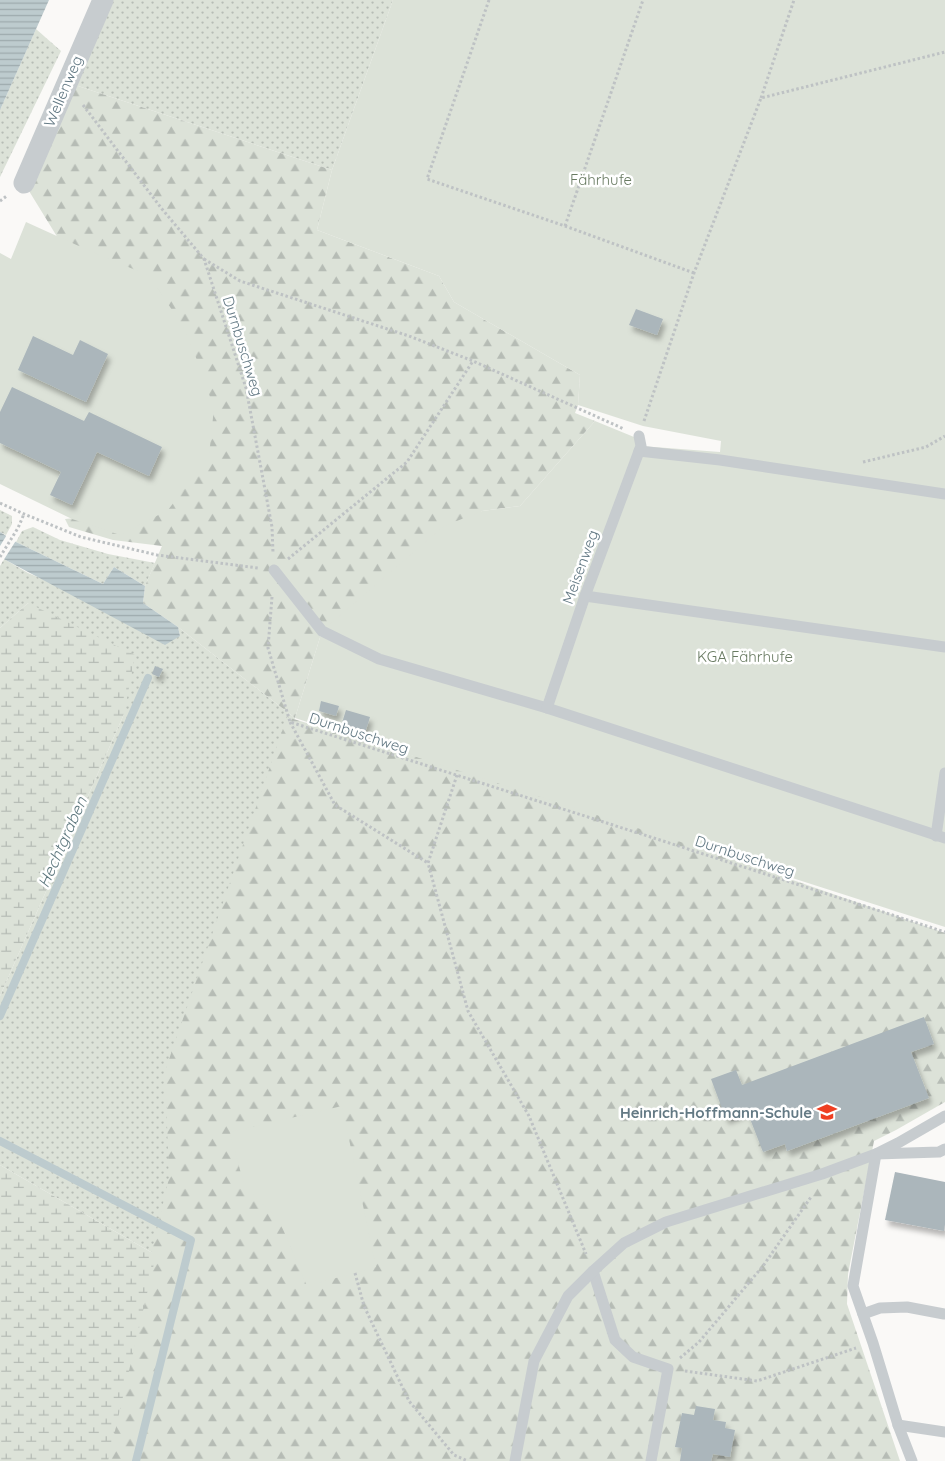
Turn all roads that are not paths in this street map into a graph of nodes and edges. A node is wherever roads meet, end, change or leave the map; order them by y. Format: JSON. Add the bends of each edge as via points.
{"nodes":[{"id":1,"x":103,"y":0,"type":"edge"},
{"id":2,"x":24,"y":183,"type":"dead end"},
{"id":3,"x":639,"y":436,"type":"road end"},
{"id":4,"x":639,"y":451,"type":"junction"},
{"id":5,"x":945,"y":494,"type":"edge"},
{"id":6,"x":274,"y":570,"type":"road end"},
{"id":7,"x":585,"y":596,"type":"junction"},
{"id":8,"x":945,"y":647,"type":"edge"},
{"id":9,"x":546,"y":708,"type":"junction"},
{"id":10,"x":945,"y":773,"type":"edge"},
{"id":11,"x":941,"y":837,"type":"edge"},
{"id":12,"x":945,"y":1116,"type":"edge"},
{"id":13,"x":945,"y":1149,"type":"edge"},
{"id":14,"x":876,"y":1154,"type":"junction"},
{"id":15,"x":593,"y":1271,"type":"junction"},
{"id":16,"x":863,"y":1314,"type":"junction"},
{"id":17,"x":944,"y":1314,"type":"edge"},
{"id":18,"x":898,"y":1425,"type":"junction"},
{"id":19,"x":945,"y":1432,"type":"edge"},
{"id":20,"x":515,"y":1461,"type":"edge"},
{"id":21,"x":651,"y":1461,"type":"edge"},
{"id":22,"x":912,"y":1461,"type":"edge"}],
"edges":[{"from":1,"to":2,"type":"street","name":"Wellenweg"},
{"from":3,"to":4,"type":"lane","name":"Meisenweg"},
{"from":4,"to":5,"type":"lane"},
{"from":4,"to":7,"type":"lane","name":"Meisenweg"},
{"from":6,"to":9,"type":"lane","via":[[322,631],[379,659]]},
{"from":7,"to":8,"type":"lane"},
{"from":7,"to":9,"type":"lane","name":"Meisenweg"},
{"from":9,"to":11,"type":"lane"},
{"from":10,"to":11,"type":"lane"},
{"from":12,"to":14,"type":"lane"},
{"from":13,"to":14,"type":"lane","via":[[939,1152]]},
{"from":14,"to":15,"type":"lane","via":[[666,1222],[624,1243]]},
{"from":14,"to":16,"type":"lane","via":[[853,1286]]},
{"from":15,"to":20,"type":"lane","via":[[568,1296],[534,1361]]},
{"from":15,"to":21,"type":"lane","via":[[615,1340],[633,1357],[668,1369]]},
{"from":16,"to":17,"type":"lane","via":[[880,1308],[907,1307]]},
{"from":16,"to":18,"type":"lane"},
{"from":18,"to":19,"type":"lane"},
{"from":18,"to":22,"type":"lane"}]}
